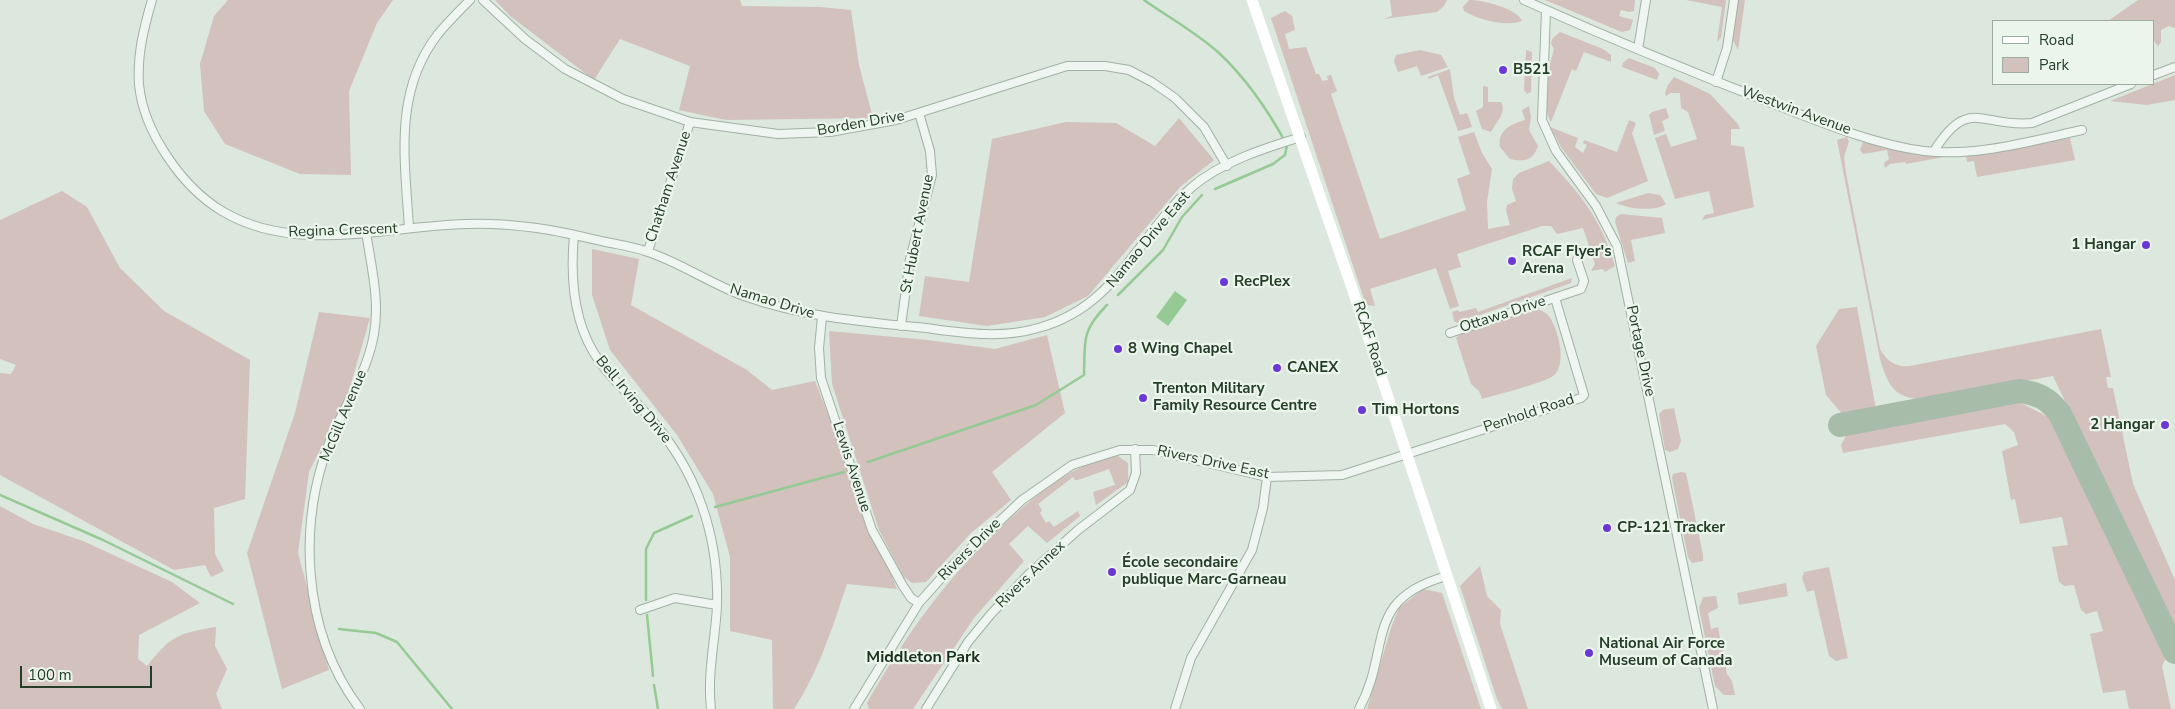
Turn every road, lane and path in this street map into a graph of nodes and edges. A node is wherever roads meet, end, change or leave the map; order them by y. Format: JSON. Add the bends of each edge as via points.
{"nodes":[{"id":1,"x":152,"y":0,"type":"edge"},
{"id":2,"x":470,"y":0,"type":"edge"},
{"id":3,"x":483,"y":0,"type":"edge"},
{"id":4,"x":1252,"y":0,"type":"edge"},
{"id":5,"x":1524,"y":0,"type":"edge"},
{"id":6,"x":1646,"y":0,"type":"edge"},
{"id":7,"x":1734,"y":0,"type":"edge"},
{"id":8,"x":1546,"y":10,"type":"junction"},
{"id":9,"x":1638,"y":49,"type":"junction"},
{"id":10,"x":2175,"y":67,"type":"edge"},
{"id":11,"x":2155,"y":75,"type":"edge"},
{"id":12,"x":1716,"y":82,"type":"junction"},
{"id":13,"x":2129,"y":85,"type":"edge"},
{"id":14,"x":919,"y":113,"type":"junction"},
{"id":15,"x":690,"y":122,"type":"junction"},
{"id":16,"x":2082,"y":130,"type":"dead end"},
{"id":17,"x":1296,"y":139,"type":"junction"},
{"id":18,"x":1934,"y":151,"type":"junction"},
{"id":19,"x":1227,"y":166,"type":"junction"},
{"id":20,"x":410,"y":228,"type":"junction"},
{"id":21,"x":366,"y":232,"type":"junction"},
{"id":22,"x":574,"y":235,"type":"junction"},
{"id":23,"x":648,"y":252,"type":"junction"},
{"id":24,"x":1577,"y":260,"type":"dead end"},
{"id":25,"x":1104,"y":292,"type":"joint"},
{"id":26,"x":1555,"y":298,"type":"junction"},
{"id":27,"x":822,"y":317,"type":"junction"},
{"id":28,"x":901,"y":326,"type":"junction"},
{"id":29,"x":1450,"y":333,"type":"dead end"},
{"id":30,"x":1135,"y":449,"type":"junction"},
{"id":31,"x":1407,"y":453,"type":"junction"},
{"id":32,"x":1267,"y":477,"type":"junction"},
{"id":33,"x":1446,"y":576,"type":"junction"},
{"id":34,"x":918,"y":603,"type":"junction"},
{"id":35,"x":717,"y":605,"type":"junction"},
{"id":36,"x":640,"y":610,"type":"dead end"},
{"id":37,"x":360,"y":709,"type":"edge"},
{"id":38,"x":711,"y":709,"type":"edge"},
{"id":39,"x":855,"y":709,"type":"edge"},
{"id":40,"x":926,"y":709,"type":"edge"},
{"id":41,"x":1175,"y":709,"type":"edge"},
{"id":42,"x":1359,"y":709,"type":"edge"},
{"id":43,"x":1491,"y":709,"type":"edge"},
{"id":44,"x":1713,"y":709,"type":"edge"}],
"edges":[{"from":1,"to":21,"type":"street","name":"Regina Crescent","via":[[141,40],[139,85],[146,111],[171,164],[192,187],[221,211],[278,232]]},
{"from":2,"to":20,"type":"street","via":[[438,34],[425,55],[408,99],[404,142]]},
{"from":3,"to":15,"type":"street","name":"Borden Drive","via":[[525,39],[565,69],[623,99]]},
{"from":4,"to":17,"type":"main road","name":"RCAF Road"},
{"from":5,"to":8,"type":"street","name":"Westwin Avenue"},
{"from":6,"to":9,"type":"street"},
{"from":7,"to":12,"type":"street","via":[[1727,48]]},
{"from":8,"to":9,"type":"street","name":"Westwin Avenue"},
{"from":8,"to":44,"type":"street","name":"Portage Drive","via":[[1542,120],[1556,152],[1596,206],[1617,246]]},
{"from":9,"to":12,"type":"street","name":"Westwin Avenue"},
{"from":10,"to":11,"type":"street"},
{"from":12,"to":18,"type":"street","name":"Westwin Avenue","via":[[1867,137]]},
{"from":13,"to":18,"type":"street","via":[[2032,123],[2016,124],[1983,118],[1959,121]]},
{"from":14,"to":15,"type":"street","name":"Borden Drive","via":[[830,132],[778,134]]},
{"from":14,"to":19,"type":"street","name":"Borden Drive","via":[[1066,66],[1129,70],[1175,98],[1204,127]]},
{"from":14,"to":28,"type":"street","name":"St Hubert Avenue","via":[[930,151],[932,175],[910,260]]},
{"from":15,"to":23,"type":"street","name":"Chatham Avenue"},
{"from":16,"to":18,"type":"street","name":"Westwin Avenue","via":[[1957,152]]},
{"from":17,"to":19,"type":"street","name":"Namao Drive East"},
{"from":17,"to":31,"type":"main road","name":"RCAF Road"},
{"from":19,"to":25,"type":"street","name":"Namao Drive East","via":[[1193,187],[1170,210]]},
{"from":20,"to":21,"type":"street","name":"Regina Crescent"},
{"from":20,"to":22,"type":"street","name":"Namao Drive","via":[[467,224],[536,228]]},
{"from":21,"to":37,"type":"street","name":"McGill Avenue","via":[[376,308],[374,333],[366,367],[334,433],[318,480],[312,504],[309,548],[316,609],[325,642],[336,670]]},
{"from":22,"to":23,"type":"street","name":"Namao Drive"},
{"from":22,"to":35,"type":"street","name":"Bell Irving Drive","via":[[574,299],[583,331],[599,361],[660,430],[689,476],[702,506],[711,543]]},
{"from":23,"to":27,"type":"street","name":"Namao Drive","via":[[742,295]]},
{"from":24,"to":26,"type":"street","name":"Ottawa Drive","via":[[1584,285],[1576,292]]},
{"from":25,"to":28,"type":"street","name":"Namao Drive","via":[[1069,318],[1037,329],[1003,335]]},
{"from":26,"to":29,"type":"street","name":"Ottawa Drive"},
{"from":26,"to":31,"type":"street","name":"Penhold Road","via":[[1584,395]]},
{"from":27,"to":28,"type":"street","name":"Namao Drive"},
{"from":27,"to":34,"type":"street","name":"Lewis Avenue","via":[[821,378],[872,530],[911,598]]},
{"from":30,"to":32,"type":"street","name":"Rivers Drive East","via":[[1166,452]]},
{"from":30,"to":34,"type":"street","name":"Rivers Drive","via":[[1088,458],[1037,488],[964,554]]},
{"from":30,"to":40,"type":"street","name":"Rivers Annex","via":[[1136,473],[1130,490],[1078,530],[991,614],[968,642]]},
{"from":31,"to":32,"type":"street","name":"Rivers Drive East","via":[[1342,475]]},
{"from":31,"to":33,"type":"main road","name":"RCAF Road"},
{"from":32,"to":41,"type":"street","via":[[1252,550],[1192,658]]},
{"from":33,"to":42,"type":"street","via":[[1409,591],[1392,607]]},
{"from":33,"to":43,"type":"main road","name":"RCAF Road"},
{"from":34,"to":39,"type":"street","name":"Rivers Drive"},
{"from":35,"to":36,"type":"street","via":[[675,598]]},
{"from":35,"to":38,"type":"street","name":"Bell Irving Drive"}]}
